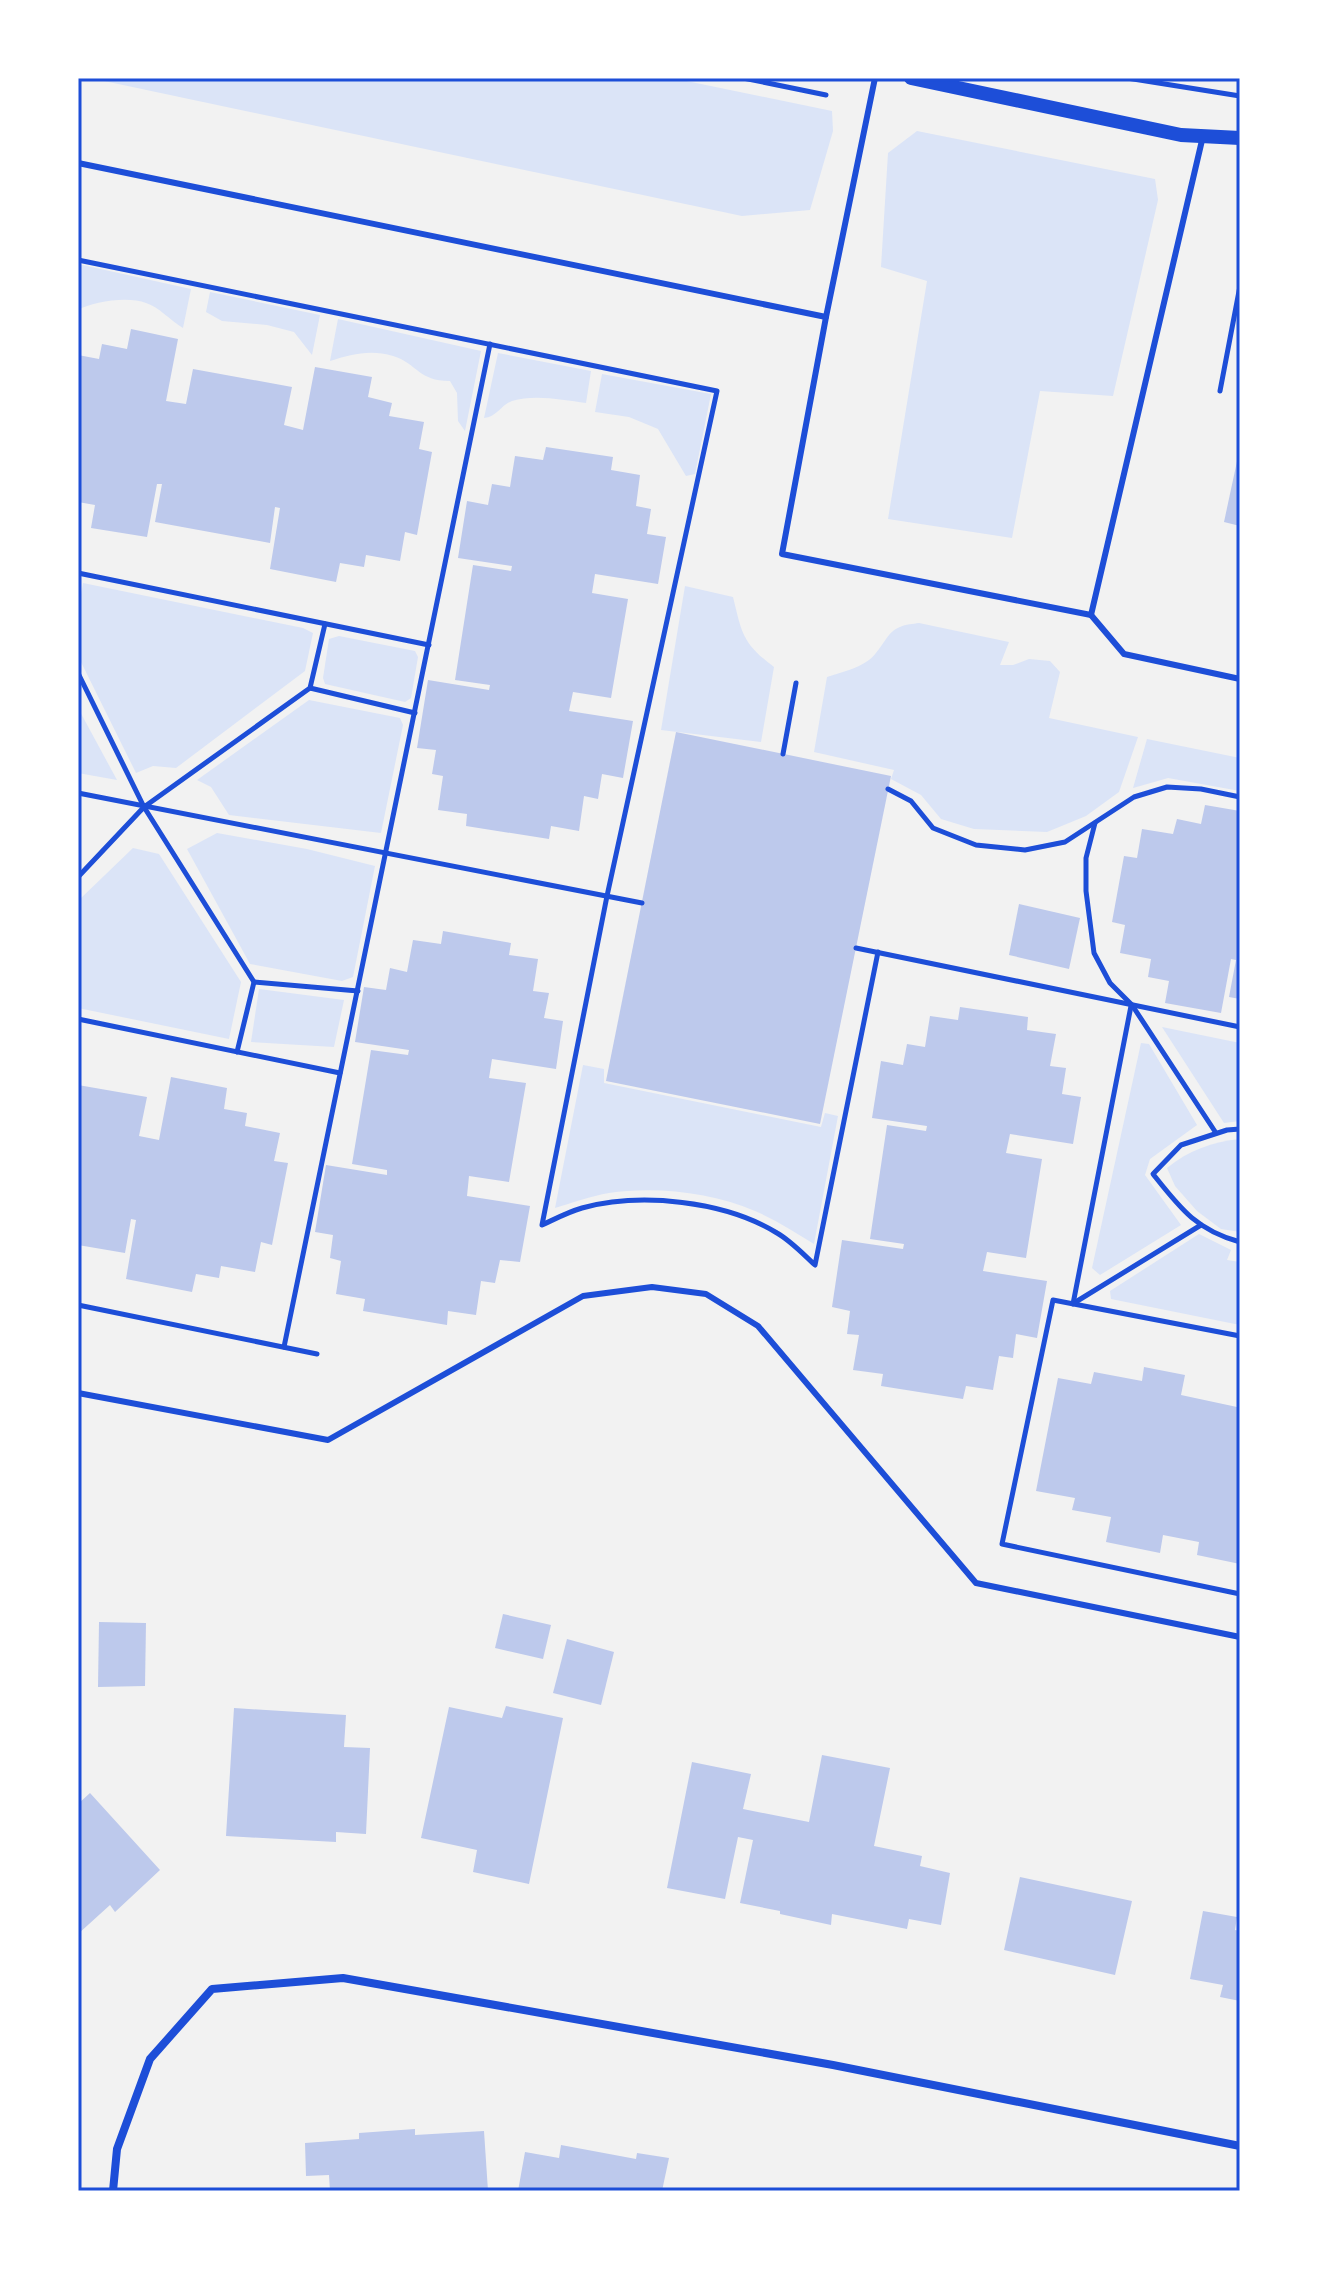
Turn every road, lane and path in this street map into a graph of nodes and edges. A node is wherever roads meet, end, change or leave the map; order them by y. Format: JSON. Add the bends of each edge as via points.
{"nodes":[{"id":1,"x":743,"y":78,"type":"edge"},
{"id":2,"x":875,"y":78,"type":"edge"},
{"id":3,"x":911,"y":78,"type":"edge"},
{"id":4,"x":1127,"y":78,"type":"edge"},
{"id":5,"x":826,"y":95,"type":"dead end"},
{"id":6,"x":1240,"y":96,"type":"edge"},
{"id":7,"x":1203,"y":136,"type":"junction"},
{"id":8,"x":1240,"y":138,"type":"edge"},
{"id":9,"x":78,"y":163,"type":"edge"},
{"id":10,"x":78,"y":260,"type":"edge"},
{"id":11,"x":1240,"y":286,"type":"edge"},
{"id":12,"x":826,"y":317,"type":"junction"},
{"id":13,"x":490,"y":344,"type":"junction"},
{"id":14,"x":1220,"y":391,"type":"dead end"},
{"id":15,"x":78,"y":573,"type":"edge"},
{"id":16,"x":1091,"y":615,"type":"junction"},
{"id":17,"x":325,"y":624,"type":"junction"},
{"id":18,"x":429,"y":645,"type":"junction"},
{"id":19,"x":78,"y":673,"type":"edge"},
{"id":20,"x":1240,"y":679,"type":"edge"},
{"id":21,"x":796,"y":683,"type":"dead end"},
{"id":22,"x":310,"y":688,"type":"junction"},
{"id":23,"x":415,"y":713,"type":"junction"},
{"id":24,"x":783,"y":754,"type":"dead end"},
{"id":25,"x":888,"y":789,"type":"dead end"},
{"id":26,"x":78,"y":793,"type":"edge"},
{"id":27,"x":1240,"y":797,"type":"edge"},
{"id":28,"x":144,"y":807,"type":"junction"},
{"id":29,"x":1095,"y":823,"type":"junction"},
{"id":30,"x":386,"y":853,"type":"junction"},
{"id":31,"x":78,"y":877,"type":"edge"},
{"id":32,"x":607,"y":896,"type":"junction"},
{"id":33,"x":642,"y":903,"type":"dead end"},
{"id":34,"x":856,"y":948,"type":"dead end"},
{"id":35,"x":878,"y":952,"type":"junction"},
{"id":36,"x":254,"y":982,"type":"junction"},
{"id":37,"x":358,"y":991,"type":"junction"},
{"id":38,"x":1132,"y":1005,"type":"junction"},
{"id":39,"x":78,"y":1019,"type":"edge"},
{"id":40,"x":1240,"y":1027,"type":"edge"},
{"id":41,"x":237,"y":1052,"type":"junction"},
{"id":42,"x":340,"y":1073,"type":"junction"},
{"id":43,"x":1240,"y":1129,"type":"edge"},
{"id":44,"x":1216,"y":1133,"type":"junction"},
{"id":45,"x":1201,"y":1225,"type":"junction"},
{"id":46,"x":1240,"y":1242,"type":"edge"},
{"id":47,"x":1073,"y":1304,"type":"junction"},
{"id":48,"x":78,"y":1305,"type":"edge"},
{"id":49,"x":1240,"y":1336,"type":"edge"},
{"id":50,"x":284,"y":1347,"type":"junction"},
{"id":51,"x":317,"y":1354,"type":"dead end"},
{"id":52,"x":78,"y":1393,"type":"edge"},
{"id":53,"x":1240,"y":1594,"type":"edge"},
{"id":54,"x":1240,"y":1637,"type":"edge"},
{"id":55,"x":1240,"y":2146,"type":"edge"},
{"id":56,"x":113,"y":2191,"type":"edge"}],
"edges":[{"from":1,"to":5,"type":"path"},
{"from":2,"to":12,"type":"lane"},
{"from":3,"to":7,"type":"street"},
{"from":4,"to":6,"type":"path"},
{"from":7,"to":8,"type":"street"},
{"from":7,"to":16,"type":"lane"},
{"from":9,"to":12,"type":"lane"},
{"from":10,"to":13,"type":"path"},
{"from":11,"to":14,"type":"path"},
{"from":12,"to":16,"type":"lane","via":[[782,554]]},
{"from":13,"to":18,"type":"path"},
{"from":13,"to":32,"type":"path","via":[[717,391]]},
{"from":15,"to":17,"type":"path"},
{"from":16,"to":20,"type":"lane","via":[[1124,654]]},
{"from":17,"to":18,"type":"path"},
{"from":17,"to":22,"type":"path"},
{"from":18,"to":23,"type":"path"},
{"from":19,"to":28,"type":"path"},
{"from":21,"to":24,"type":"path"},
{"from":22,"to":23,"type":"path"},
{"from":22,"to":28,"type":"path"},
{"from":23,"to":30,"type":"path"},
{"from":25,"to":29,"type":"path","via":[[911,801],[933,828],[976,845],[1025,850],[1065,842]]},
{"from":26,"to":28,"type":"path"},
{"from":27,"to":29,"type":"path","via":[[1167,787],[1134,797]]},
{"from":28,"to":30,"type":"path"},
{"from":28,"to":31,"type":"path"},
{"from":28,"to":36,"type":"path"},
{"from":29,"to":38,"type":"path","via":[[1086,858],[1094,953],[1110,983]]},
{"from":30,"to":32,"type":"path"},
{"from":30,"to":37,"type":"path"},
{"from":32,"to":33,"type":"path"},
{"from":32,"to":35,"type":"path","via":[[542,1225],[621,1201],[684,1202],[733,1211],[779,1234],[815,1265]]},
{"from":34,"to":35,"type":"path"},
{"from":35,"to":38,"type":"path"},
{"from":36,"to":37,"type":"path"},
{"from":36,"to":41,"type":"path"},
{"from":37,"to":42,"type":"path"},
{"from":38,"to":40,"type":"path"},
{"from":38,"to":44,"type":"path"},
{"from":38,"to":47,"type":"path"},
{"from":39,"to":41,"type":"path"},
{"from":41,"to":42,"type":"path"},
{"from":42,"to":50,"type":"path"},
{"from":43,"to":44,"type":"path"},
{"from":44,"to":45,"type":"path","via":[[1181,1145],[1153,1174]]},
{"from":45,"to":46,"type":"path"},
{"from":45,"to":47,"type":"path"},
{"from":47,"to":49,"type":"path"},
{"from":47,"to":53,"type":"path","via":[[1053,1300],[1002,1544]]},
{"from":48,"to":50,"type":"path"},
{"from":50,"to":51,"type":"path"},
{"from":52,"to":54,"type":"lane","via":[[328,1440],[583,1296],[652,1287],[706,1294],[758,1326],[976,1583]]},
{"from":55,"to":56,"type":"street","via":[[833,2065],[343,1978],[212,1989],[150,2059],[117,2149]]}]}
